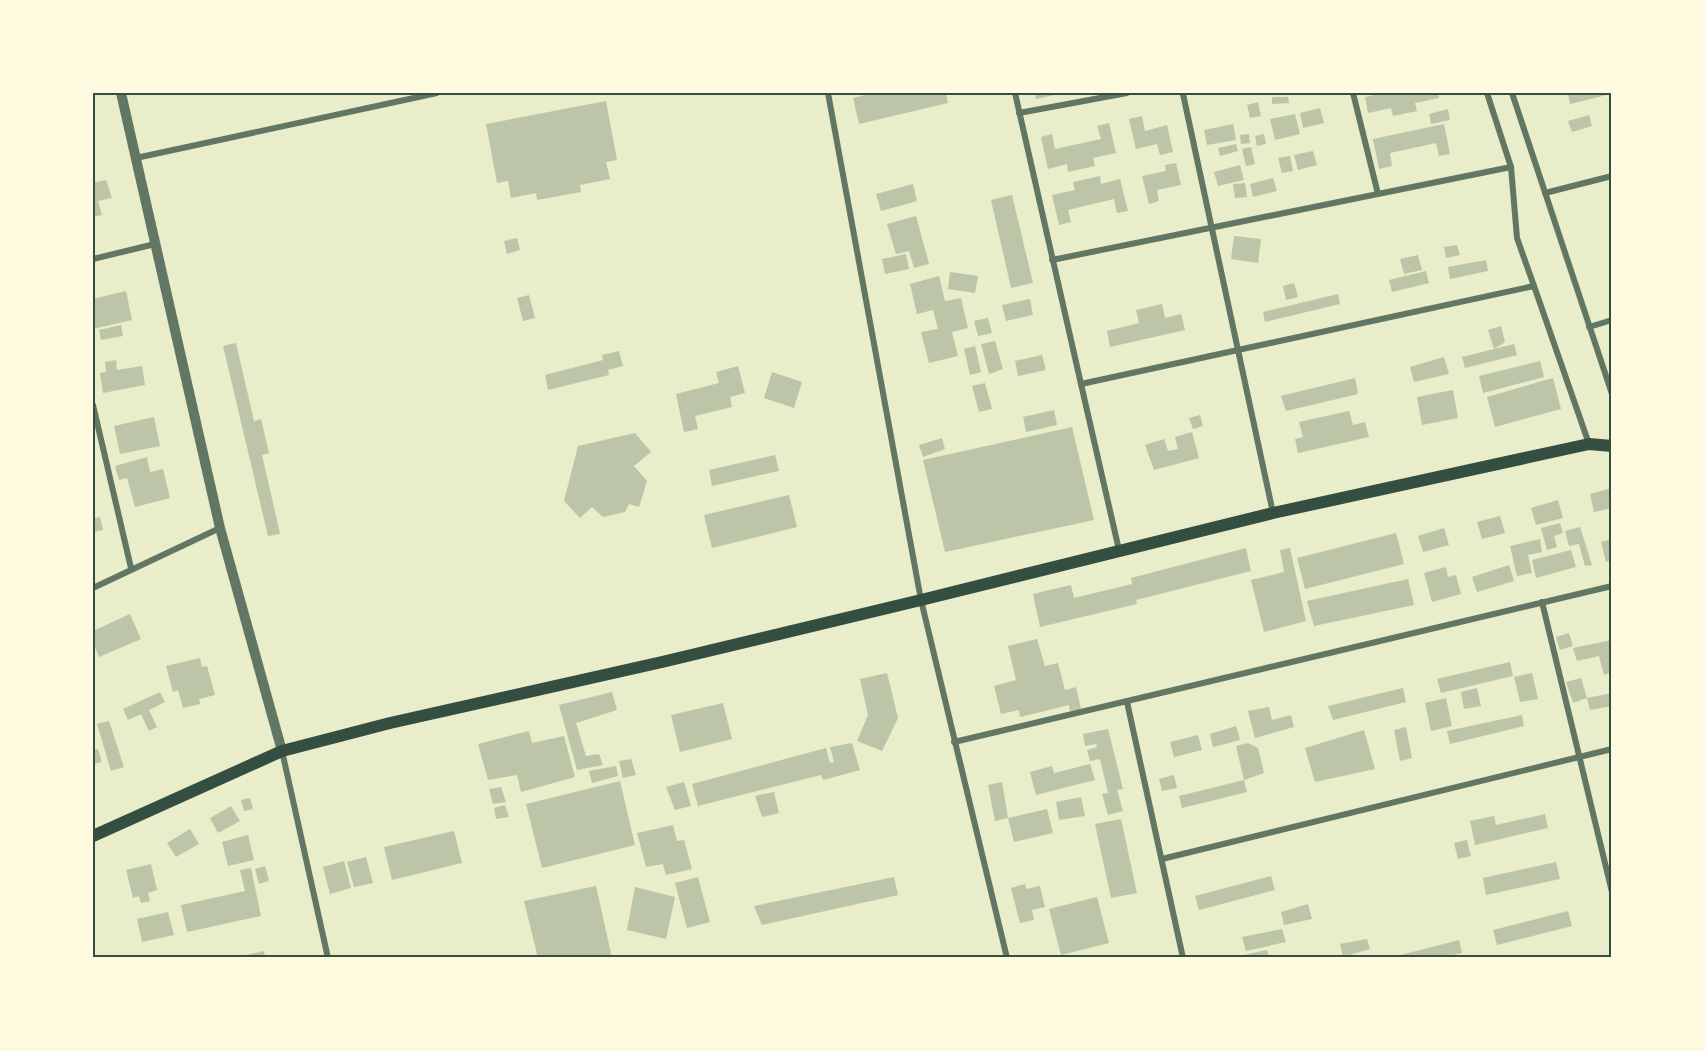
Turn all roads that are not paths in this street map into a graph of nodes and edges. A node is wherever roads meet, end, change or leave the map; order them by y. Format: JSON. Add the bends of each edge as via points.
{"nodes":[{"id":1,"x":122,"y":93,"type":"edge"},
{"id":2,"x":437,"y":93,"type":"edge"},
{"id":3,"x":828,"y":93,"type":"edge"},
{"id":4,"x":1015,"y":93,"type":"edge"},
{"id":5,"x":1127,"y":93,"type":"edge"},
{"id":6,"x":1173,"y":93,"type":"edge"},
{"id":7,"x":1185,"y":93,"type":"edge"},
{"id":8,"x":1353,"y":93,"type":"edge"},
{"id":9,"x":1487,"y":93,"type":"edge"},
{"id":10,"x":1512,"y":93,"type":"edge"},
{"id":11,"x":1019,"y":113,"type":"junction"},
{"id":12,"x":136,"y":158,"type":"junction"},
{"id":13,"x":1511,"y":167,"type":"junction"},
{"id":14,"x":1612,"y":176,"type":"edge"},
{"id":15,"x":1545,"y":193,"type":"junction"},
{"id":16,"x":1378,"y":194,"type":"junction"},
{"id":17,"x":1211,"y":228,"type":"junction"},
{"id":18,"x":154,"y":244,"type":"junction"},
{"id":19,"x":93,"y":259,"type":"edge"},
{"id":20,"x":1052,"y":261,"type":"junction"},
{"id":21,"x":1534,"y":286,"type":"junction"},
{"id":22,"x":1612,"y":320,"type":"edge"},
{"id":23,"x":1589,"y":327,"type":"junction"},
{"id":24,"x":1237,"y":350,"type":"junction"},
{"id":25,"x":1081,"y":384,"type":"junction"},
{"id":26,"x":1612,"y":394,"type":"edge"},
{"id":27,"x":93,"y":405,"type":"edge"},
{"id":28,"x":1589,"y":444,"type":"junction"},
{"id":29,"x":1612,"y":446,"type":"edge"},
{"id":30,"x":1274,"y":513,"type":"junction"},
{"id":31,"x":220,"y":528,"type":"junction"},
{"id":32,"x":1119,"y":550,"type":"junction"},
{"id":33,"x":131,"y":568,"type":"junction"},
{"id":34,"x":1612,"y":586,"type":"edge"},
{"id":35,"x":93,"y":588,"type":"edge"},
{"id":36,"x":921,"y":600,"type":"junction"},
{"id":37,"x":1542,"y":603,"type":"junction"},
{"id":38,"x":1127,"y":702,"type":"junction"},
{"id":39,"x":954,"y":742,"type":"junction"},
{"id":40,"x":1612,"y":749,"type":"edge"},
{"id":41,"x":282,"y":751,"type":"junction"},
{"id":42,"x":1578,"y":756,"type":"junction"},
{"id":43,"x":93,"y":836,"type":"edge"},
{"id":44,"x":1162,"y":859,"type":"junction"},
{"id":45,"x":1612,"y":892,"type":"edge"},
{"id":46,"x":328,"y":958,"type":"edge"},
{"id":47,"x":1007,"y":958,"type":"edge"},
{"id":48,"x":1183,"y":958,"type":"edge"}],
"edges":[{"from":1,"to":12,"type":"street"},
{"from":2,"to":12,"type":"street"},
{"from":3,"to":36,"type":"street"},
{"from":4,"to":11,"type":"street"},
{"from":5,"to":11,"type":"street"},
{"from":6,"to":7,"type":"street"},
{"from":7,"to":17,"type":"street"},
{"from":8,"to":16,"type":"street"},
{"from":9,"to":13,"type":"street"},
{"from":10,"to":15,"type":"street"},
{"from":11,"to":20,"type":"street"},
{"from":12,"to":18,"type":"street"},
{"from":13,"to":16,"type":"street"},
{"from":13,"to":21,"type":"street","via":[[1517,238]]},
{"from":14,"to":15,"type":"street"},
{"from":15,"to":23,"type":"street"},
{"from":16,"to":17,"type":"street"},
{"from":17,"to":20,"type":"street"},
{"from":17,"to":24,"type":"street"},
{"from":18,"to":19,"type":"street"},
{"from":18,"to":31,"type":"street"},
{"from":20,"to":25,"type":"street"},
{"from":21,"to":24,"type":"street"},
{"from":21,"to":28,"type":"street"},
{"from":22,"to":23,"type":"street"},
{"from":23,"to":26,"type":"street"},
{"from":24,"to":25,"type":"street"},
{"from":24,"to":30,"type":"street"},
{"from":25,"to":32,"type":"street"},
{"from":27,"to":33,"type":"street"},
{"from":28,"to":29,"type":"main road"},
{"from":28,"to":30,"type":"main road"},
{"from":30,"to":32,"type":"main road"},
{"from":31,"to":33,"type":"street"},
{"from":31,"to":41,"type":"street"},
{"from":32,"to":36,"type":"main road"},
{"from":33,"to":35,"type":"street"},
{"from":34,"to":37,"type":"street"},
{"from":36,"to":39,"type":"street"},
{"from":36,"to":41,"type":"main road"},
{"from":37,"to":38,"type":"street"},
{"from":37,"to":42,"type":"street"},
{"from":38,"to":39,"type":"street"},
{"from":38,"to":44,"type":"street"},
{"from":39,"to":47,"type":"street"},
{"from":40,"to":42,"type":"street"},
{"from":41,"to":43,"type":"main road"},
{"from":41,"to":46,"type":"street"},
{"from":42,"to":44,"type":"street"},
{"from":42,"to":45,"type":"street"},
{"from":44,"to":48,"type":"street"}]}
